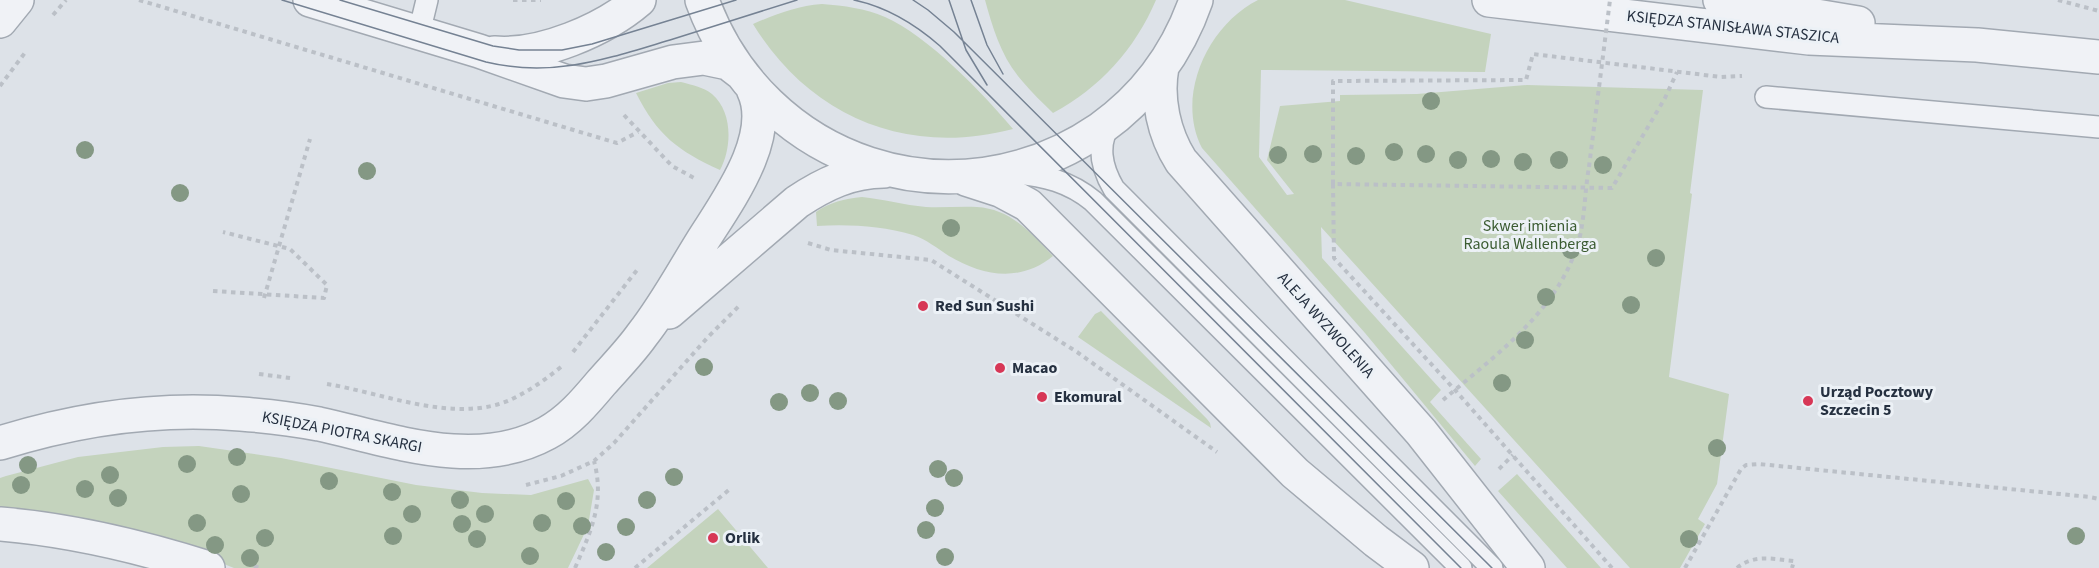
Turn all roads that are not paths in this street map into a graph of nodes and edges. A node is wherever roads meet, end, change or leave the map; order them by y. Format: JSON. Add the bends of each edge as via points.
{"nodes":[{"id":1,"x":17,"y":0,"type":"edge"},
{"id":2,"x":310,"y":0,"type":"edge"},
{"id":3,"x":428,"y":0,"type":"edge"},
{"id":4,"x":639,"y":0,"type":"edge"},
{"id":5,"x":702,"y":0,"type":"edge"},
{"id":6,"x":1196,"y":0,"type":"edge"},
{"id":7,"x":1216,"y":0,"type":"edge"},
{"id":8,"x":1489,"y":0,"type":"edge"},
{"id":9,"x":1720,"y":0,"type":"edge"},
{"id":10,"x":0,"y":21,"type":"edge"},
{"id":11,"x":1182,"y":32,"type":"junction"},
{"id":12,"x":419,"y":33,"type":"junction"},
{"id":13,"x":1977,"y":45,"type":"junction"},
{"id":14,"x":479,"y":51,"type":"junction"},
{"id":15,"x":2099,"y":57,"type":"edge"},
{"id":16,"x":1162,"y":67,"type":"junction"},
{"id":17,"x":747,"y":81,"type":"junction"},
{"id":18,"x":1766,"y":97,"type":"dead end"},
{"id":19,"x":1112,"y":119,"type":"junction"},
{"id":20,"x":2099,"y":128,"type":"edge"},
{"id":21,"x":891,"y":171,"type":"junction"},
{"id":22,"x":993,"y":173,"type":"junction"},
{"id":23,"x":952,"y":177,"type":"junction"},
{"id":24,"x":643,"y":335,"type":"junction"},
{"id":25,"x":0,"y":443,"type":"edge"},
{"id":26,"x":0,"y":524,"type":"edge"},
{"id":27,"x":208,"y":568,"type":"edge"},
{"id":28,"x":1412,"y":568,"type":"edge"},
{"id":29,"x":1461,"y":568,"type":"edge"},
{"id":30,"x":1492,"y":568,"type":"edge"},
{"id":31,"x":1528,"y":568,"type":"edge"}],
"edges":[{"from":1,"to":10,"type":"street"},
{"from":2,"to":12,"type":"street"},
{"from":3,"to":12,"type":"lane"},
{"from":4,"to":14,"type":"street","via":[[611,20],[570,39],[519,53]]},
{"from":5,"to":17,"type":"street","via":[[718,38]]},
{"from":6,"to":11,"type":"street"},
{"from":7,"to":11,"type":"street","via":[[1197,13]]},
{"from":8,"to":13,"type":"street","name":"KSIĘDZA STANISŁAWA STASZICA","via":[[1809,38]]},
{"from":9,"to":13,"type":"street","name":"KSIĘDZA STANISŁAWA STASZICA"},
{"from":11,"to":16,"type":"street"},
{"from":12,"to":14,"type":"street"},
{"from":13,"to":15,"type":"street","name":"KSIĘDZA STANISŁAWA STASZICA"},
{"from":14,"to":17,"type":"street","via":[[564,81],[586,84],[704,58],[728,63]]},
{"from":16,"to":19,"type":"street"},
{"from":16,"to":31,"type":"street","name":"ALEJA WYZWOLENIA","via":[[1162,113],[1182,161],[1421,432]]},
{"from":17,"to":21,"type":"street","via":[[782,117],[816,141],[852,159]]},
{"from":17,"to":24,"type":"street","name":"KSIĘDZA PIOTRA SKARGI","via":[[759,114],[750,158],[730,198]]},
{"from":18,"to":20,"type":"lane"},
{"from":19,"to":22,"type":"street","via":[[1088,137],[1050,156]]},
{"from":19,"to":30,"type":"lane","via":[[1101,148],[1104,170],[1114,189]]},
{"from":21,"to":23,"type":"street"},
{"from":21,"to":24,"type":"street","name":"KSIĘDZA PIOTRA SKARGI","via":[[842,178],[797,202]]},
{"from":22,"to":23,"type":"street"},
{"from":22,"to":29,"type":"lane","via":[[1049,178],[1094,201]]},
{"from":23,"to":28,"type":"street","via":[[1000,190],[1028,206],[1295,473]]},
{"from":24,"to":25,"type":"street","name":"KSIĘDZA PIOTRA SKARGI","via":[[562,424],[531,441],[499,450],[447,451],[291,419],[206,412],[115,418]]},
{"from":26,"to":27,"type":"street","via":[[87,535]]}]}
